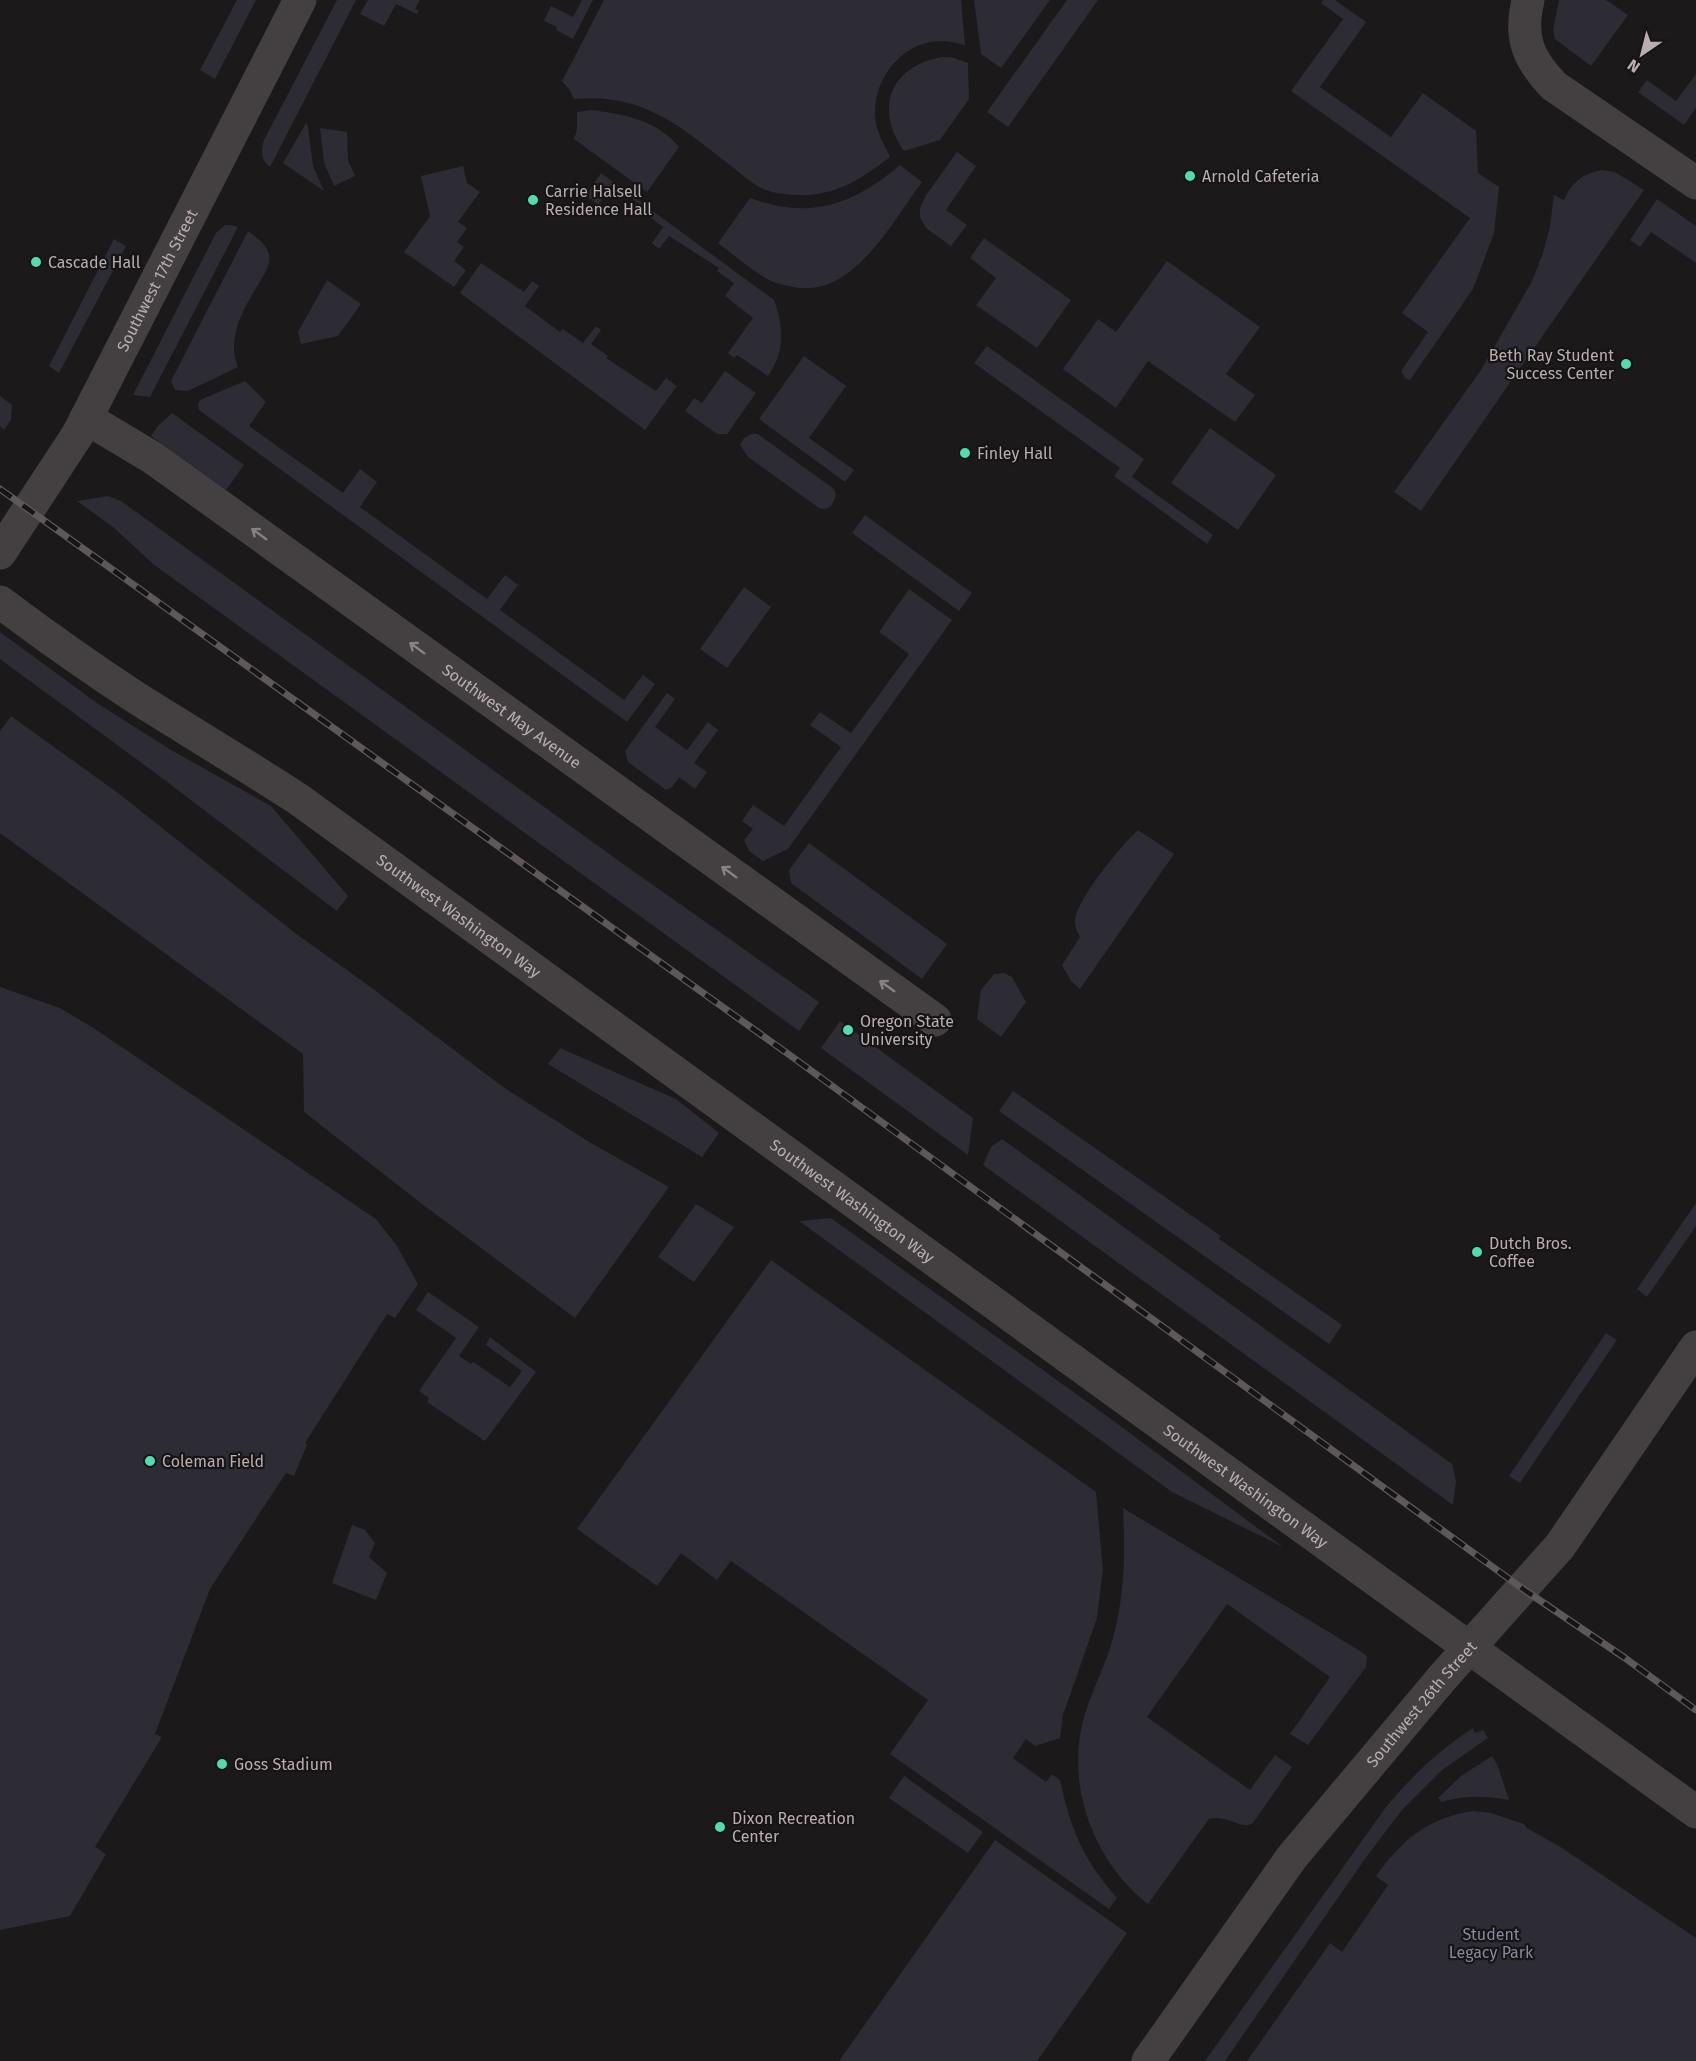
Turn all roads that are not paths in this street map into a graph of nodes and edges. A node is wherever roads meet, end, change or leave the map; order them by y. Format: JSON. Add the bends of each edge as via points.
{"nodes":[{"id":1,"x":300,"y":0,"type":"edge"},
{"id":2,"x":1528,"y":0,"type":"edge"},
{"id":3,"x":1696,"y":183,"type":"edge"},
{"id":4,"x":86,"y":418,"type":"junction"},
{"id":5,"x":0,"y":553,"type":"edge"},
{"id":6,"x":0,"y":602,"type":"edge"},
{"id":7,"x":934,"y":1020,"type":"dead end"},
{"id":8,"x":1696,"y":1347,"type":"edge"},
{"id":9,"x":1469,"y":1648,"type":"junction"},
{"id":10,"x":1696,"y":1812,"type":"edge"},
{"id":11,"x":1148,"y":2061,"type":"edge"}],
"edges":[{"from":1,"to":4,"type":"street","name":"Southwest 17th Street"},
{"from":2,"to":3,"type":"street","via":[[1524,17],[1528,53],[1540,71],[1554,86]]},
{"from":4,"to":5,"type":"street","name":"Southwest 17th Street"},
{"from":7,"to":4,"type":"street","name":"Southwest May Avenue","one_way":true,"via":[[163,465]]},
{"from":6,"to":9,"type":"street","name":"Southwest Washington Way","via":[[125,690],[298,799]]},
{"from":8,"to":9,"type":"street","name":"Southwest 26th Street","via":[[1560,1546]]},
{"from":9,"to":10,"type":"street","name":"Southwest Washington Way"},
{"from":9,"to":11,"type":"street","name":"Southwest 26th Street","via":[[1292,1857]]}]}
